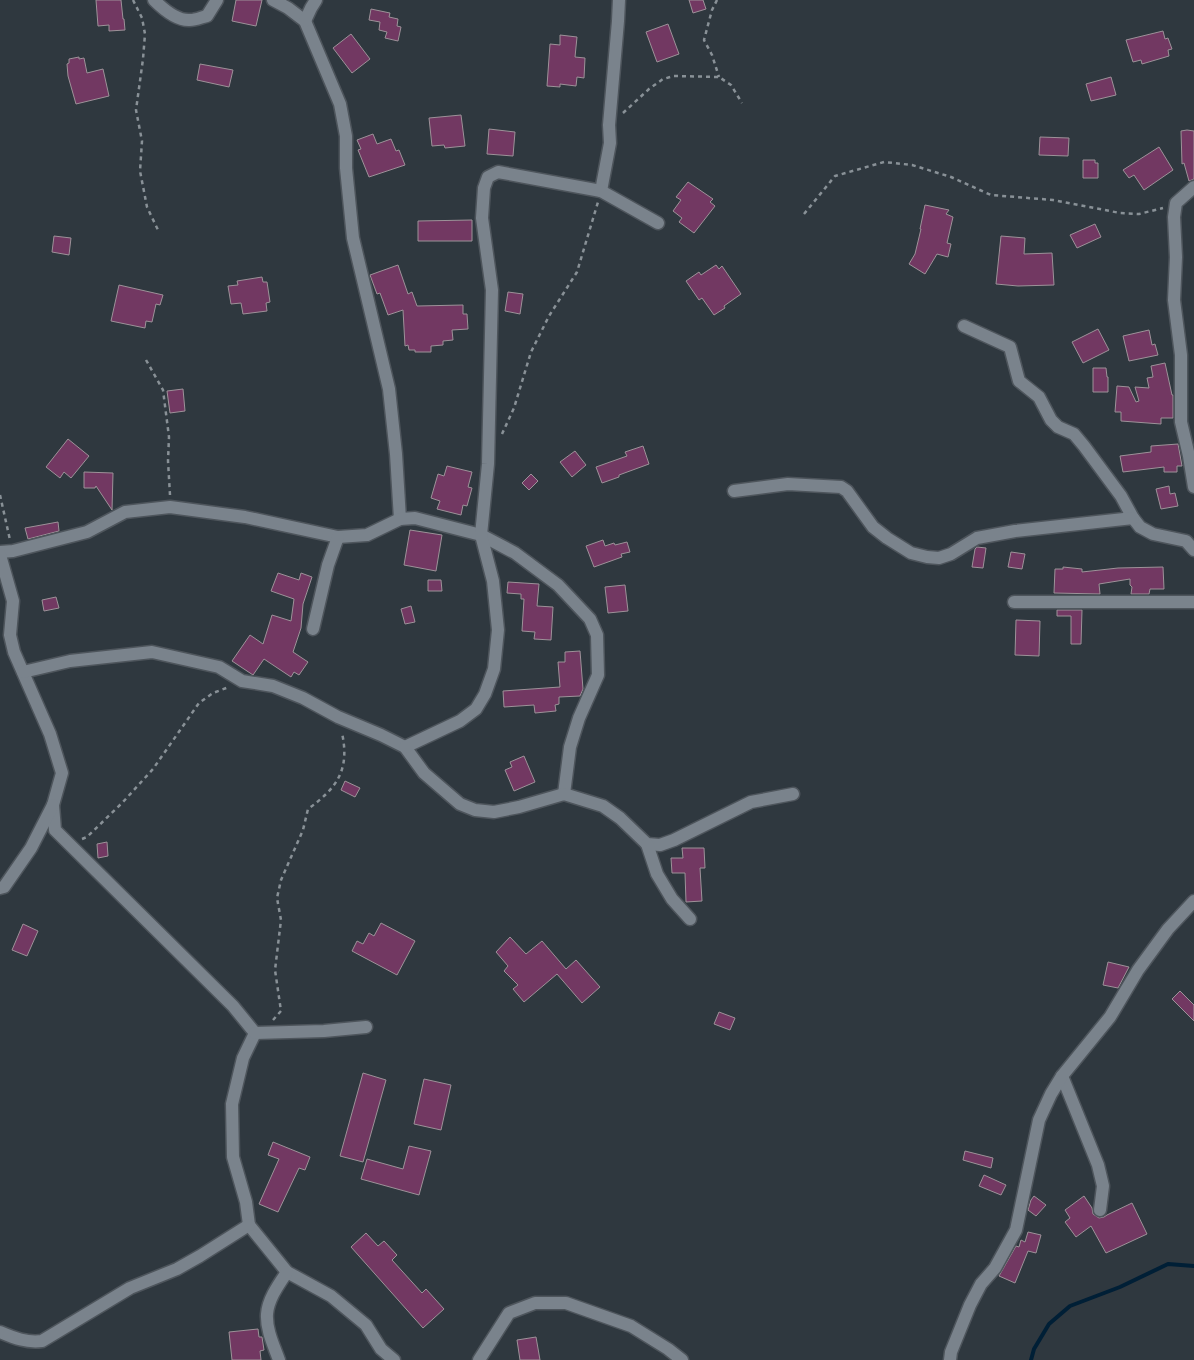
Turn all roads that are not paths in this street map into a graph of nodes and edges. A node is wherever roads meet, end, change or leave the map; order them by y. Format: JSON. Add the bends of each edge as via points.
{"nodes":[{"id":1,"x":154,"y":0,"type":"edge"},
{"id":2,"x":217,"y":0,"type":"edge"},
{"id":3,"x":273,"y":0,"type":"edge"},
{"id":4,"x":316,"y":0,"type":"edge"},
{"id":5,"x":618,"y":0,"type":"edge"},
{"id":6,"x":305,"y":21,"type":"junction"},
{"id":7,"x":1194,"y":187,"type":"edge"},
{"id":8,"x":601,"y":191,"type":"junction"},
{"id":9,"x":658,"y":223,"type":"dead end"},
{"id":10,"x":964,"y":326,"type":"dead end"},
{"id":11,"x":1194,"y":487,"type":"edge"},
{"id":12,"x":734,"y":490,"type":"dead end"},
{"id":13,"x":1134,"y":518,"type":"junction"},
{"id":14,"x":400,"y":519,"type":"junction"},
{"id":15,"x":481,"y":535,"type":"junction"},
{"id":16,"x":338,"y":537,"type":"junction"},
{"id":17,"x":1194,"y":550,"type":"edge"},
{"id":18,"x":0,"y":553,"type":"edge"},
{"id":19,"x":1014,"y":602,"type":"dead end"},
{"id":20,"x":1194,"y":602,"type":"edge"},
{"id":21,"x":312,"y":630,"type":"dead end"},
{"id":22,"x":23,"y":672,"type":"junction"},
{"id":23,"x":405,"y":747,"type":"junction"},
{"id":24,"x":564,"y":794,"type":"junction"},
{"id":25,"x":792,"y":794,"type":"dead end"},
{"id":26,"x":53,"y":805,"type":"junction"},
{"id":27,"x":647,"y":844,"type":"junction"},
{"id":28,"x":0,"y":888,"type":"edge"},
{"id":29,"x":1194,"y":901,"type":"edge"},
{"id":30,"x":690,"y":919,"type":"dead end"},
{"id":31,"x":366,"y":1027,"type":"dead end"},
{"id":32,"x":254,"y":1033,"type":"junction"},
{"id":33,"x":1062,"y":1076,"type":"junction"},
{"id":34,"x":1100,"y":1210,"type":"dead end"},
{"id":35,"x":249,"y":1225,"type":"junction"},
{"id":36,"x":287,"y":1272,"type":"junction"},
{"id":37,"x":0,"y":1332,"type":"edge"},
{"id":38,"x":279,"y":1360,"type":"edge"},
{"id":39,"x":394,"y":1360,"type":"edge"},
{"id":40,"x":479,"y":1360,"type":"edge"},
{"id":41,"x":682,"y":1360,"type":"edge"},
{"id":42,"x":950,"y":1360,"type":"edge"}],
"edges":[{"from":1,"to":2,"type":"street","via":[[179,18],[190,20],[207,16]]},
{"from":3,"to":6,"type":"street"},
{"from":4,"to":6,"type":"street"},
{"from":5,"to":8,"type":"street","via":[[610,143]]},
{"from":6,"to":14,"type":"street","via":[[340,104],[346,136],[346,168],[354,238],[389,389]]},
{"from":7,"to":11,"type":"street","via":[[1176,203],[1174,217],[1174,300],[1181,355],[1181,422]]},
{"from":8,"to":9,"type":"street"},
{"from":8,"to":15,"type":"street","via":[[498,172],[488,177],[484,188],[482,218],[492,290],[488,464]]},
{"from":10,"to":13,"type":"street","via":[[1010,346],[1019,381],[1039,397],[1058,427],[1074,434]]},
{"from":12,"to":13,"type":"street","via":[[788,484],[841,487],[873,527],[887,538],[910,554],[939,558],[977,538]]},
{"from":13,"to":17,"type":"street","via":[[1140,527],[1153,534],[1186,541]]},
{"from":14,"to":15,"type":"street","via":[[415,518]]},
{"from":14,"to":16,"type":"street","via":[[367,535]]},
{"from":15,"to":23,"type":"street","via":[[493,581],[498,630],[494,668],[485,694],[476,710],[460,721]]},
{"from":15,"to":24,"type":"street","via":[[515,553],[558,585],[590,619],[597,635],[598,675],[570,747]]},
{"from":16,"to":18,"type":"street","via":[[246,517],[170,506],[125,512],[87,532]]},
{"from":16,"to":21,"type":"street"},
{"from":18,"to":22,"type":"street","via":[[12,600],[10,635]]},
{"from":19,"to":20,"type":"street"},
{"from":22,"to":23,"type":"street","via":[[70,661],[152,652],[219,667],[242,681],[273,686]]},
{"from":22,"to":26,"type":"street","via":[[50,734],[62,773]]},
{"from":23,"to":24,"type":"street","via":[[424,773],[460,804],[475,810],[494,812]]},
{"from":24,"to":27,"type":"street","via":[[603,806]]},
{"from":25,"to":27,"type":"street","via":[[751,802],[674,840],[660,845]]},
{"from":26,"to":28,"type":"street","via":[[31,848],[4,887]]},
{"from":26,"to":32,"type":"street","via":[[55,830],[234,1006]]},
{"from":27,"to":30,"type":"street","via":[[657,874],[672,899]]},
{"from":29,"to":33,"type":"street","via":[[1168,929],[1110,1016]]},
{"from":31,"to":32,"type":"street"},
{"from":32,"to":35,"type":"street","via":[[243,1058],[232,1104],[233,1157]]},
{"from":33,"to":34,"type":"street","via":[[1098,1164],[1103,1186]]},
{"from":33,"to":42,"type":"street","via":[[1040,1120],[1016,1230],[970,1305]]},
{"from":35,"to":36,"type":"street"},
{"from":35,"to":37,"type":"street","via":[[176,1269],[130,1288],[42,1341],[22,1340]]},
{"from":36,"to":38,"type":"street","via":[[275,1289],[267,1313]]},
{"from":36,"to":39,"type":"street","via":[[331,1296],[366,1325],[381,1350]]},
{"from":40,"to":41,"type":"street","via":[[509,1313],[535,1303],[566,1303],[631,1326]]}]}
